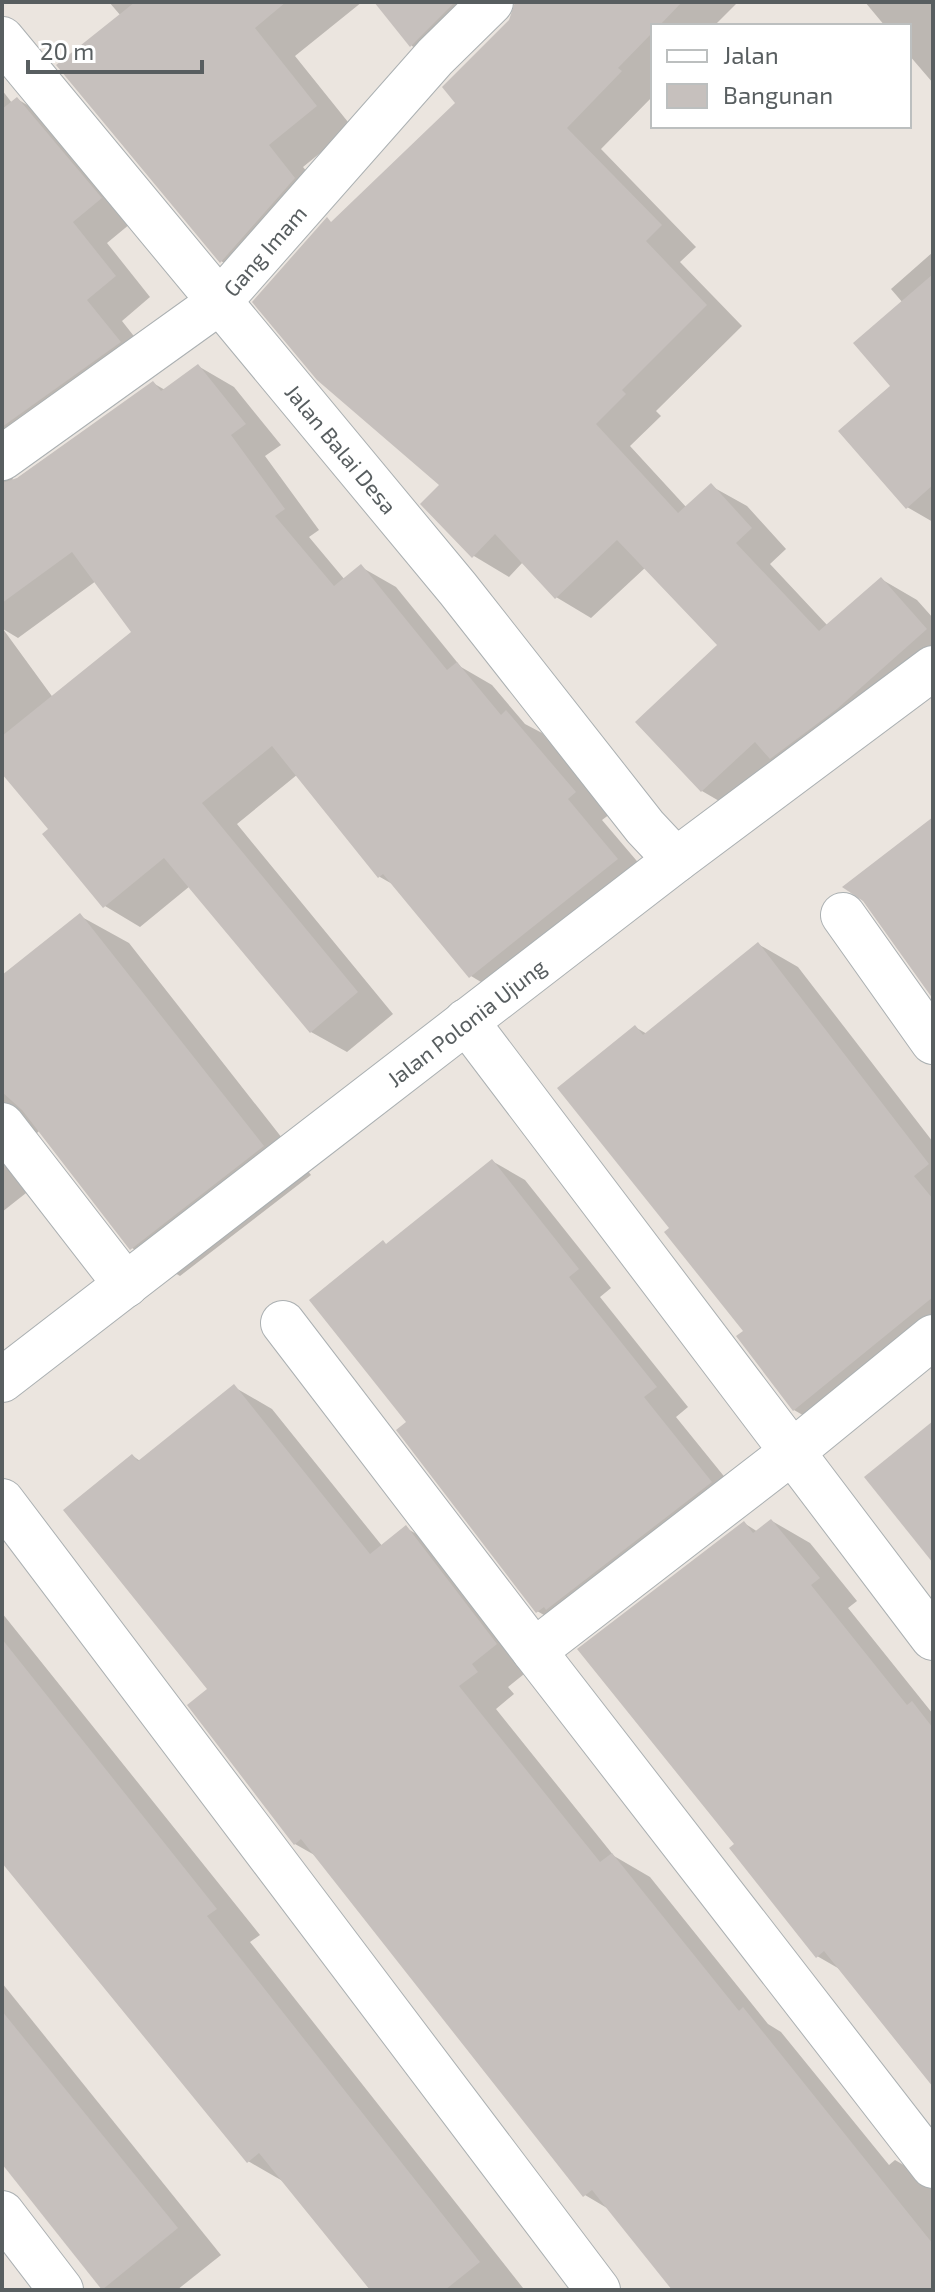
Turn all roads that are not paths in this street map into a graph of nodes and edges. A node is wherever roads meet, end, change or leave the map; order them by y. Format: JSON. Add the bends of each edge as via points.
{"nodes":[{"id":1,"x":491,"y":2,"type":"edge"},
{"id":2,"x":2,"y":39,"type":"edge"},
{"id":3,"x":218,"y":303,"type":"junction"},
{"id":4,"x":2,"y":458,"type":"edge"},
{"id":5,"x":933,"y":668,"type":"edge"},
{"id":6,"x":676,"y":860,"type":"junction"},
{"id":7,"x":843,"y":915,"type":"dead end"},
{"id":8,"x":466,"y":1021,"type":"junction"},
{"id":9,"x":933,"y":1042,"type":"edge"},
{"id":10,"x":2,"y":1125,"type":"edge"},
{"id":11,"x":126,"y":1285,"type":"junction"},
{"id":12,"x":283,"y":1323,"type":"dead end"},
{"id":13,"x":933,"y":1337,"type":"edge"},
{"id":14,"x":2,"y":1380,"type":"edge"},
{"id":15,"x":792,"y":1452,"type":"junction"},
{"id":16,"x":2,"y":1501,"type":"edge"},
{"id":17,"x":933,"y":1638,"type":"edge"},
{"id":18,"x":534,"y":1651,"type":"junction"},
{"id":19,"x":933,"y":2166,"type":"edge"},
{"id":20,"x":2,"y":2213,"type":"edge"},
{"id":21,"x":61,"y":2290,"type":"edge"},
{"id":22,"x":598,"y":2290,"type":"edge"}],
"edges":[{"from":1,"to":3,"type":"street","name":"Gang Imam","via":[[435,57]]},
{"from":2,"to":3,"type":"street","name":"Jalan Balai Desa"},
{"from":3,"to":4,"type":"street","name":"Gang Imam"},
{"from":3,"to":6,"type":"street","name":"Jalan Balai Desa"},
{"from":5,"to":6,"type":"street","name":"Jalan Polonia Ujung"},
{"from":6,"to":8,"type":"street","name":"Jalan Polonia Ujung"},
{"from":7,"to":9,"type":"street"},
{"from":8,"to":11,"type":"street","name":"Jalan Polonia Ujung"},
{"from":8,"to":15,"type":"street"},
{"from":10,"to":11,"type":"street"},
{"from":11,"to":14,"type":"street","name":"Jalan Polonia Ujung"},
{"from":12,"to":18,"type":"street"},
{"from":13,"to":15,"type":"street"},
{"from":15,"to":17,"type":"street"},
{"from":15,"to":18,"type":"street"},
{"from":16,"to":22,"type":"street"},
{"from":18,"to":19,"type":"street"},
{"from":20,"to":21,"type":"street"}]}
